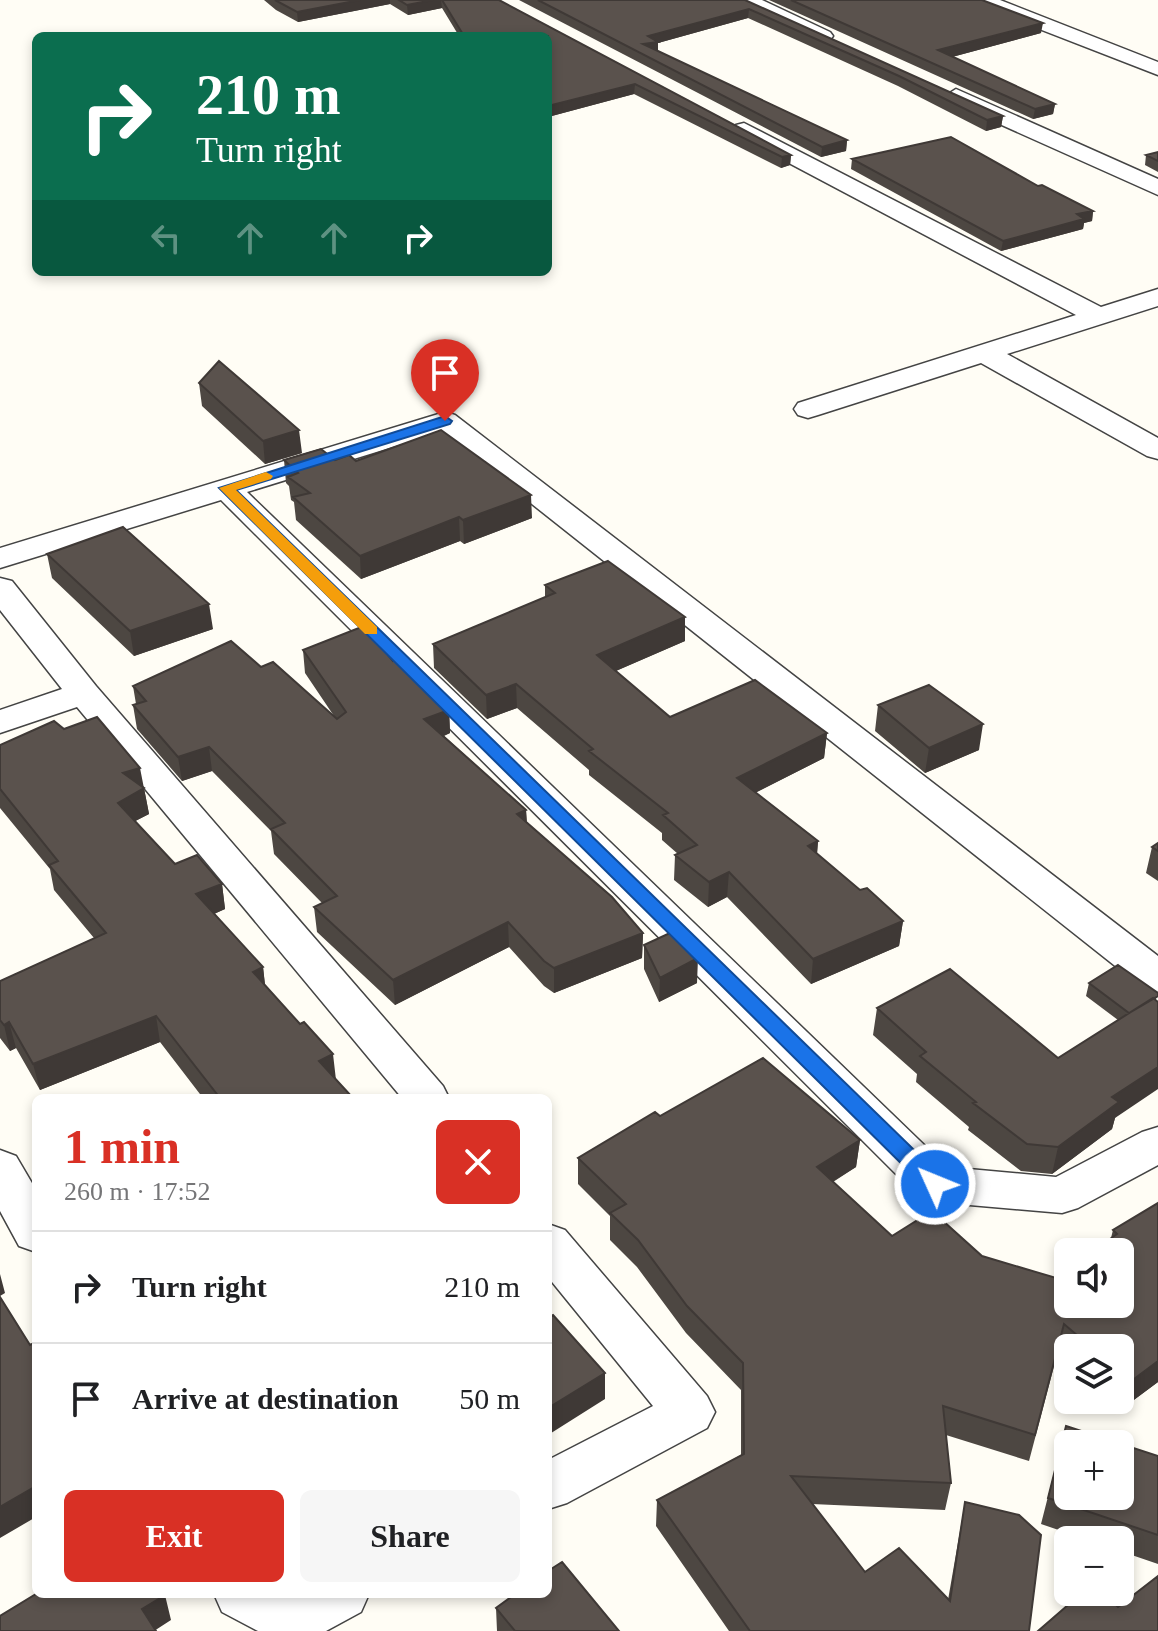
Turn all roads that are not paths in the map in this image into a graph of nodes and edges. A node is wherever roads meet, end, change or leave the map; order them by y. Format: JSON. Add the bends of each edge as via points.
{"nodes":[{"id":1,"x":746,"y":0,"type":"edge"},
{"id":2,"x":982,"y":0,"type":"edge"},
{"id":3,"x":838,"y":43,"type":"edge"},
{"id":4,"x":1158,"y":69,"type":"edge"},
{"id":5,"x":939,"y":88,"type":"edge"},
{"id":6,"x":722,"y":118,"type":"edge"},
{"id":7,"x":1158,"y":188,"type":"edge"},
{"id":8,"x":1158,"y":297,"type":"edge"},
{"id":9,"x":1099,"y":316,"type":"junction"},
{"id":10,"x":984,"y":353,"type":"junction"},
{"id":11,"x":808,"y":409,"type":"dead end"},
{"id":12,"x":1158,"y":450,"type":"edge"},
{"id":13,"x":226,"y":488,"type":"junction"},
{"id":14,"x":0,"y":558,"type":"edge"},
{"id":15,"x":0,"y":588,"type":"edge"},
{"id":16,"x":84,"y":693,"type":"junction"},
{"id":17,"x":0,"y":722,"type":"edge"},
{"id":18,"x":1158,"y":978,"type":"edge"},
{"id":19,"x":424,"y":1094,"type":"edge"},
{"id":20,"x":1158,"y":1144,"type":"edge"},
{"id":21,"x":0,"y":1168,"type":"edge"},
{"id":22,"x":32,"y":1226,"type":"edge"},
{"id":23,"x":552,"y":1248,"type":"edge"},
{"id":24,"x":552,"y":1484,"type":"edge"},
{"id":25,"x":250,"y":1598,"type":"edge"},
{"id":26,"x":333,"y":1598,"type":"edge"}],
"edges":[{"from":1,"to":3,"type":"street"},
{"from":2,"to":4,"type":"street"},
{"from":5,"to":7,"type":"street"},
{"from":6,"to":9,"type":"street"},
{"from":8,"to":9,"type":"street"},
{"from":9,"to":10,"type":"street"},
{"from":10,"to":11,"type":"street"},
{"from":10,"to":12,"type":"street"},
{"from":13,"to":14,"type":"street"},
{"from":13,"to":18,"type":"street","via":[[445,421]]},
{"from":13,"to":20,"type":"street","via":[[935,1184],[1062,1195]]},
{"from":15,"to":16,"type":"street"},
{"from":16,"to":17,"type":"street"},
{"from":16,"to":19,"type":"street"},
{"from":21,"to":22,"type":"street"},
{"from":23,"to":24,"type":"street","via":[[689,1412]]},
{"from":25,"to":26,"type":"street","via":[[292,1620]]}]}
